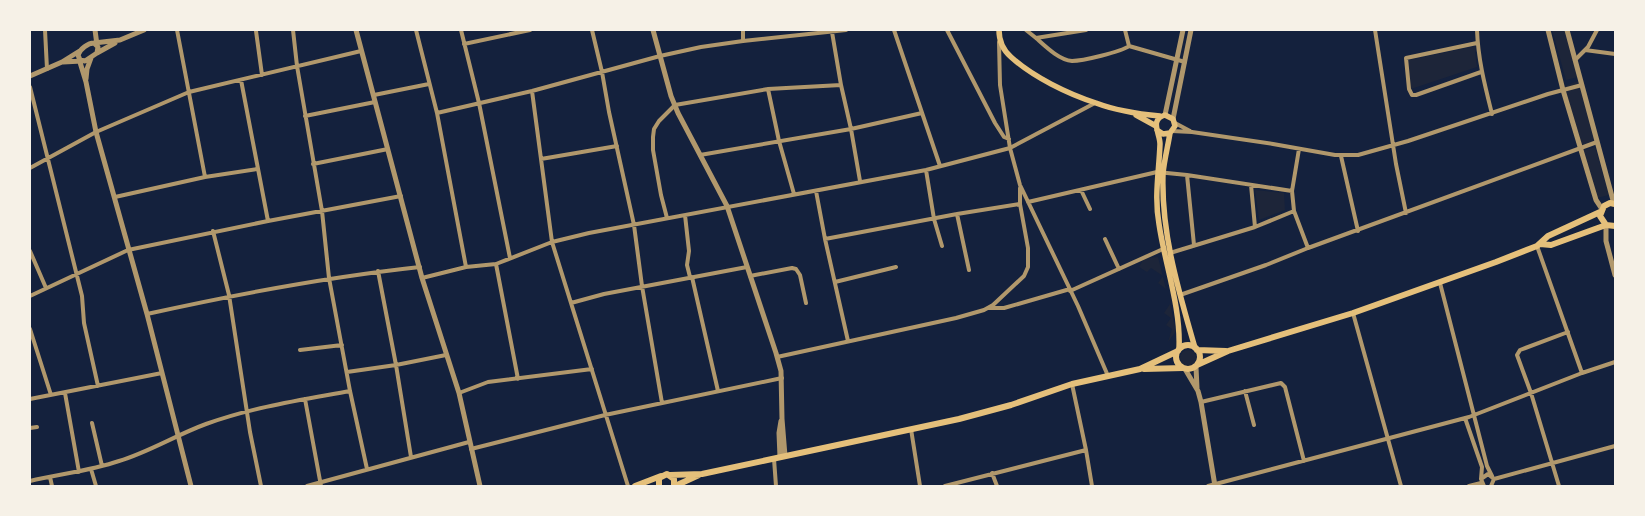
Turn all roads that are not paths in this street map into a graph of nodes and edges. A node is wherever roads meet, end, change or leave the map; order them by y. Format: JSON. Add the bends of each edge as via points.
{"nodes":[{"id":1,"x":45,"y":30,"type":"edge"},
{"id":2,"x":144,"y":30,"type":"edge"},
{"id":3,"x":176,"y":30,"type":"edge"},
{"id":4,"x":293,"y":30,"type":"edge"},
{"id":5,"x":356,"y":30,"type":"edge"},
{"id":6,"x":416,"y":30,"type":"edge"},
{"id":7,"x":461,"y":30,"type":"edge"},
{"id":8,"x":530,"y":30,"type":"edge"},
{"id":9,"x":592,"y":30,"type":"edge"},
{"id":10,"x":653,"y":30,"type":"edge"},
{"id":11,"x":743,"y":30,"type":"edge"},
{"id":12,"x":846,"y":30,"type":"edge"},
{"id":13,"x":894,"y":30,"type":"edge"},
{"id":14,"x":947,"y":30,"type":"edge"},
{"id":15,"x":999,"y":30,"type":"edge"},
{"id":16,"x":1026,"y":30,"type":"edge"},
{"id":17,"x":1086,"y":30,"type":"edge"},
{"id":18,"x":1125,"y":30,"type":"edge"},
{"id":19,"x":1182,"y":30,"type":"edge"},
{"id":20,"x":1191,"y":30,"type":"edge"},
{"id":21,"x":1375,"y":30,"type":"edge"},
{"id":22,"x":1477,"y":30,"type":"edge"},
{"id":23,"x":1548,"y":30,"type":"edge"},
{"id":24,"x":1567,"y":30,"type":"edge"},
{"id":25,"x":1597,"y":30,"type":"edge"},
{"id":26,"x":256,"y":31,"type":"dead end"},
{"id":27,"x":95,"y":32,"type":"edge"},
{"id":28,"x":832,"y":32,"type":"junction"},
{"id":29,"x":999,"y":37,"type":"junction"},
{"id":30,"x":1036,"y":38,"type":"junction"},
{"id":31,"x":120,"y":40,"type":"junction"},
{"id":32,"x":744,"y":41,"type":"junction"},
{"id":33,"x":1478,"y":43,"type":"junction"},
{"id":34,"x":95,"y":44,"type":"junction"},
{"id":35,"x":464,"y":44,"type":"junction"},
{"id":36,"x":1129,"y":46,"type":"junction"},
{"id":37,"x":1585,"y":50,"type":"junction"},
{"id":38,"x":79,"y":51,"type":"junction"},
{"id":39,"x":361,"y":51,"type":"junction"},
{"id":40,"x":97,"y":53,"type":"junction"},
{"id":41,"x":1615,"y":54,"type":"edge"},
{"id":42,"x":660,"y":56,"type":"junction"},
{"id":43,"x":92,"y":57,"type":"junction"},
{"id":44,"x":81,"y":60,"type":"junction"},
{"id":45,"x":1177,"y":60,"type":"junction"},
{"id":46,"x":1575,"y":60,"type":"junction"},
{"id":47,"x":62,"y":62,"type":"junction"},
{"id":48,"x":1185,"y":62,"type":"junction"},
{"id":49,"x":297,"y":66,"type":"junction"},
{"id":50,"x":47,"y":69,"type":"junction"},
{"id":51,"x":602,"y":72,"type":"junction"},
{"id":52,"x":1481,"y":72,"type":"junction"},
{"id":53,"x":262,"y":75,"type":"junction"},
{"id":54,"x":30,"y":76,"type":"edge"},
{"id":55,"x":241,"y":80,"type":"junction"},
{"id":56,"x":86,"y":82,"type":"junction"},
{"id":57,"x":429,"y":84,"type":"junction"},
{"id":58,"x":841,"y":85,"type":"junction"},
{"id":59,"x":1582,"y":85,"type":"junction"},
{"id":60,"x":30,"y":87,"type":"edge"},
{"id":61,"x":768,"y":89,"type":"junction"},
{"id":62,"x":1563,"y":90,"type":"junction"},
{"id":63,"x":532,"y":91,"type":"junction"},
{"id":64,"x":189,"y":92,"type":"junction"},
{"id":65,"x":374,"y":95,"type":"junction"},
{"id":66,"x":375,"y":102,"type":"junction"},
{"id":67,"x":1095,"y":103,"type":"junction"},
{"id":68,"x":479,"y":104,"type":"junction"},
{"id":69,"x":675,"y":105,"type":"junction"},
{"id":70,"x":437,"y":113,"type":"junction"},
{"id":71,"x":922,"y":113,"type":"junction"},
{"id":72,"x":1132,"y":113,"type":"junction"},
{"id":73,"x":1492,"y":114,"type":"junction"},
{"id":74,"x":305,"y":116,"type":"junction"},
{"id":75,"x":1162,"y":116,"type":"junction"},
{"id":76,"x":1174,"y":121,"type":"junction"},
{"id":77,"x":1156,"y":128,"type":"junction"},
{"id":78,"x":851,"y":130,"type":"junction"},
{"id":79,"x":96,"y":132,"type":"junction"},
{"id":80,"x":1171,"y":132,"type":"junction"},
{"id":81,"x":1192,"y":132,"type":"junction"},
{"id":82,"x":1009,"y":139,"type":"junction"},
{"id":83,"x":779,"y":141,"type":"junction"},
{"id":84,"x":1597,"y":142,"type":"junction"},
{"id":85,"x":1393,"y":145,"type":"junction"},
{"id":86,"x":617,"y":146,"type":"junction"},
{"id":87,"x":1010,"y":148,"type":"junction"},
{"id":88,"x":1580,"y":148,"type":"junction"},
{"id":89,"x":388,"y":149,"type":"junction"},
{"id":90,"x":1300,"y":149,"type":"junction"},
{"id":91,"x":700,"y":155,"type":"junction"},
{"id":92,"x":1341,"y":156,"type":"junction"},
{"id":93,"x":48,"y":158,"type":"junction"},
{"id":94,"x":540,"y":159,"type":"junction"},
{"id":95,"x":313,"y":164,"type":"junction"},
{"id":96,"x":940,"y":166,"type":"junction"},
{"id":97,"x":30,"y":168,"type":"edge"},
{"id":98,"x":257,"y":169,"type":"junction"},
{"id":99,"x":926,"y":170,"type":"junction"},
{"id":100,"x":1160,"y":172,"type":"junction"},
{"id":101,"x":1187,"y":175,"type":"junction"},
{"id":102,"x":205,"y":178,"type":"junction"},
{"id":103,"x":860,"y":182,"type":"junction"},
{"id":104,"x":1020,"y":185,"type":"junction"},
{"id":105,"x":1251,"y":185,"type":"junction"},
{"id":106,"x":1081,"y":190,"type":"junction"},
{"id":107,"x":816,"y":191,"type":"junction"},
{"id":108,"x":1292,"y":191,"type":"junction"},
{"id":109,"x":794,"y":194,"type":"junction"},
{"id":110,"x":401,"y":196,"type":"junction"},
{"id":111,"x":114,"y":198,"type":"junction"},
{"id":112,"x":1028,"y":202,"type":"junction"},
{"id":113,"x":1020,"y":204,"type":"junction"},
{"id":114,"x":1614,"y":204,"type":"edge"},
{"id":115,"x":727,"y":206,"type":"junction"},
{"id":116,"x":1090,"y":209,"type":"dead end"},
{"id":117,"x":322,"y":211,"type":"junction"},
{"id":118,"x":1294,"y":211,"type":"junction"},
{"id":119,"x":1601,"y":211,"type":"junction"},
{"id":120,"x":1406,"y":213,"type":"junction"},
{"id":121,"x":957,"y":214,"type":"junction"},
{"id":122,"x":685,"y":215,"type":"junction"},
{"id":123,"x":666,"y":218,"type":"junction"},
{"id":124,"x":934,"y":218,"type":"junction"},
{"id":125,"x":268,"y":221,"type":"junction"},
{"id":126,"x":634,"y":225,"type":"junction"},
{"id":127,"x":1606,"y":226,"type":"junction"},
{"id":128,"x":1615,"y":226,"type":"edge"},
{"id":129,"x":1255,"y":227,"type":"junction"},
{"id":130,"x":213,"y":231,"type":"junction"},
{"id":131,"x":1358,"y":231,"type":"junction"},
{"id":132,"x":825,"y":239,"type":"junction"},
{"id":133,"x":1105,"y":239,"type":"dead end"},
{"id":134,"x":552,"y":242,"type":"junction"},
{"id":135,"x":1194,"y":245,"type":"junction"},
{"id":136,"x":1539,"y":245,"type":"junction"},
{"id":137,"x":942,"y":246,"type":"dead end"},
{"id":138,"x":1308,"y":248,"type":"junction"},
{"id":139,"x":128,"y":250,"type":"junction"},
{"id":140,"x":30,"y":251,"type":"edge"},
{"id":141,"x":1166,"y":252,"type":"junction"},
{"id":142,"x":510,"y":258,"type":"junction"},
{"id":143,"x":496,"y":264,"type":"junction"},
{"id":144,"x":420,"y":267,"type":"junction"},
{"id":145,"x":747,"y":267,"type":"junction"},
{"id":146,"x":896,"y":267,"type":"dead end"},
{"id":147,"x":466,"y":268,"type":"junction"},
{"id":148,"x":1119,"y":269,"type":"junction"},
{"id":149,"x":969,"y":270,"type":"dead end"},
{"id":150,"x":378,"y":271,"type":"junction"},
{"id":151,"x":76,"y":273,"type":"junction"},
{"id":152,"x":1615,"y":275,"type":"edge"},
{"id":153,"x":750,"y":276,"type":"junction"},
{"id":154,"x":691,"y":277,"type":"junction"},
{"id":155,"x":329,"y":278,"type":"junction"},
{"id":156,"x":422,"y":278,"type":"junction"},
{"id":157,"x":835,"y":282,"type":"junction"},
{"id":158,"x":1440,"y":283,"type":"junction"},
{"id":159,"x":642,"y":286,"type":"junction"},
{"id":160,"x":46,"y":288,"type":"junction"},
{"id":161,"x":1070,"y":290,"type":"junction"},
{"id":162,"x":229,"y":295,"type":"junction"},
{"id":163,"x":1180,"y":295,"type":"junction"},
{"id":164,"x":30,"y":296,"type":"edge"},
{"id":165,"x":1173,"y":297,"type":"junction"},
{"id":166,"x":571,"y":303,"type":"junction"},
{"id":167,"x":806,"y":303,"type":"dead end"},
{"id":168,"x":987,"y":308,"type":"junction"},
{"id":169,"x":1352,"y":313,"type":"junction"},
{"id":170,"x":147,"y":314,"type":"junction"},
{"id":171,"x":30,"y":328,"type":"edge"},
{"id":172,"x":1568,"y":332,"type":"junction"},
{"id":173,"x":848,"y":341,"type":"junction"},
{"id":174,"x":342,"y":345,"type":"junction"},
{"id":175,"x":1196,"y":349,"type":"junction"},
{"id":176,"x":300,"y":350,"type":"dead end"},
{"id":177,"x":1179,"y":350,"type":"junction"},
{"id":178,"x":1228,"y":351,"type":"junction"},
{"id":179,"x":446,"y":355,"type":"junction"},
{"id":180,"x":777,"y":358,"type":"junction"},
{"id":181,"x":1615,"y":362,"type":"edge"},
{"id":182,"x":396,"y":365,"type":"junction"},
{"id":183,"x":1196,"y":366,"type":"junction"},
{"id":184,"x":592,"y":369,"type":"junction"},
{"id":185,"x":1140,"y":369,"type":"junction"},
{"id":186,"x":1184,"y":369,"type":"junction"},
{"id":187,"x":347,"y":372,"type":"junction"},
{"id":188,"x":162,"y":373,"type":"junction"},
{"id":189,"x":1582,"y":373,"type":"junction"},
{"id":190,"x":1108,"y":377,"type":"junction"},
{"id":191,"x":782,"y":378,"type":"junction"},
{"id":192,"x":518,"y":379,"type":"junction"},
{"id":193,"x":1072,"y":384,"type":"junction"},
{"id":194,"x":98,"y":386,"type":"junction"},
{"id":195,"x":350,"y":391,"type":"junction"},
{"id":196,"x":718,"y":391,"type":"junction"},
{"id":197,"x":1198,"y":391,"type":"junction"},
{"id":198,"x":1245,"y":391,"type":"junction"},
{"id":199,"x":65,"y":393,"type":"junction"},
{"id":200,"x":459,"y":393,"type":"junction"},
{"id":201,"x":1532,"y":393,"type":"junction"},
{"id":202,"x":51,"y":395,"type":"junction"},
{"id":203,"x":30,"y":399,"type":"edge"},
{"id":204,"x":305,"y":399,"type":"junction"},
{"id":205,"x":1201,"y":402,"type":"junction"},
{"id":206,"x":662,"y":403,"type":"junction"},
{"id":207,"x":247,"y":410,"type":"junction"},
{"id":208,"x":605,"y":415,"type":"junction"},
{"id":209,"x":1469,"y":417,"type":"junction"},
{"id":210,"x":92,"y":423,"type":"dead end"},
{"id":211,"x":1254,"y":425,"type":"dead end"},
{"id":212,"x":37,"y":427,"type":"dead end"},
{"id":213,"x":30,"y":428,"type":"edge"},
{"id":214,"x":911,"y":429,"type":"junction"},
{"id":215,"x":177,"y":435,"type":"junction"},
{"id":216,"x":1386,"y":438,"type":"junction"},
{"id":217,"x":470,"y":442,"type":"junction"},
{"id":218,"x":1615,"y":446,"type":"edge"},
{"id":219,"x":471,"y":449,"type":"junction"},
{"id":220,"x":1086,"y":450,"type":"junction"},
{"id":221,"x":410,"y":457,"type":"junction"},
{"id":222,"x":780,"y":457,"type":"junction"},
{"id":223,"x":1304,"y":461,"type":"junction"},
{"id":224,"x":1553,"y":463,"type":"junction"},
{"id":225,"x":102,"y":466,"type":"junction"},
{"id":226,"x":91,"y":469,"type":"junction"},
{"id":227,"x":367,"y":469,"type":"junction"},
{"id":228,"x":80,"y":472,"type":"junction"},
{"id":229,"x":992,"y":473,"type":"junction"},
{"id":230,"x":702,"y":474,"type":"junction"},
{"id":231,"x":670,"y":475,"type":"junction"},
{"id":232,"x":661,"y":476,"type":"junction"},
{"id":233,"x":50,"y":477,"type":"junction"},
{"id":234,"x":30,"y":481,"type":"edge"},
{"id":235,"x":1482,"y":482,"type":"edge"},
{"id":236,"x":1493,"y":482,"type":"edge"},
{"id":237,"x":321,"y":484,"type":"edge"},
{"id":238,"x":1215,"y":485,"type":"edge"},
{"id":239,"x":52,"y":486,"type":"edge"},
{"id":240,"x":96,"y":486,"type":"edge"},
{"id":241,"x":191,"y":486,"type":"edge"},
{"id":242,"x":261,"y":486,"type":"edge"},
{"id":243,"x":307,"y":486,"type":"edge"},
{"id":244,"x":480,"y":486,"type":"edge"},
{"id":245,"x":628,"y":486,"type":"edge"},
{"id":246,"x":635,"y":486,"type":"edge"},
{"id":247,"x":659,"y":486,"type":"edge"},
{"id":248,"x":675,"y":486,"type":"edge"},
{"id":249,"x":776,"y":486,"type":"edge"},
{"id":250,"x":920,"y":486,"type":"edge"},
{"id":251,"x":945,"y":486,"type":"edge"},
{"id":252,"x":996,"y":486,"type":"edge"},
{"id":253,"x":1092,"y":486,"type":"edge"},
{"id":254,"x":1208,"y":486,"type":"edge"},
{"id":255,"x":1401,"y":486,"type":"edge"},
{"id":256,"x":1469,"y":486,"type":"edge"},
{"id":257,"x":1559,"y":486,"type":"edge"}],
"edges":[{"from":1,"to":50,"type":"street"},
{"from":2,"to":31,"type":"street"},
{"from":3,"to":64,"type":"street"},
{"from":4,"to":49,"type":"street"},
{"from":5,"to":39,"type":"street"},
{"from":6,"to":57,"type":"street"},
{"from":7,"to":35,"type":"street"},
{"from":8,"to":35,"type":"street"},
{"from":9,"to":51,"type":"street"},
{"from":10,"to":42,"type":"street"},
{"from":11,"to":32,"type":"street"},
{"from":12,"to":28,"type":"street"},
{"from":13,"to":71,"type":"street"},
{"from":14,"to":82,"type":"street","via":[[997,128]]},
{"from":15,"to":29,"type":"main road"},
{"from":16,"to":30,"type":"street"},
{"from":17,"to":30,"type":"street"},
{"from":18,"to":36,"type":"street"},
{"from":19,"to":45,"type":"street"},
{"from":20,"to":48,"type":"street"},
{"from":21,"to":85,"type":"street"},
{"from":22,"to":33,"type":"street"},
{"from":23,"to":62,"type":"street"},
{"from":24,"to":46,"type":"street"},
{"from":25,"to":37,"type":"street"},
{"from":26,"to":53,"type":"street"},
{"from":27,"to":34,"type":"street"},
{"from":28,"to":32,"type":"street"},
{"from":28,"to":58,"type":"street"},
{"from":29,"to":67,"type":"main road","via":[[1010,57],[1022,66]]},
{"from":29,"to":82,"type":"street","via":[[1000,85]]},
{"from":30,"to":36,"type":"street","via":[[1052,52],[1073,61],[1117,52]]},
{"from":31,"to":34,"type":"street"},
{"from":31,"to":40,"type":"street"},
{"from":32,"to":42,"type":"street"},
{"from":33,"to":52,"type":"street"},
{"from":33,"to":52,"type":"street","via":[[1406,58],[1409,90],[1412,95]]},
{"from":34,"to":38,"type":"street"},
{"from":34,"to":40,"type":"street"},
{"from":35,"to":68,"type":"street"},
{"from":36,"to":45,"type":"street"},
{"from":37,"to":41,"type":"street"},
{"from":37,"to":46,"type":"street"},
{"from":38,"to":44,"type":"street"},
{"from":38,"to":47,"type":"street"},
{"from":39,"to":49,"type":"street"},
{"from":39,"to":65,"type":"street"},
{"from":40,"to":43,"type":"street"},
{"from":42,"to":51,"type":"street"},
{"from":42,"to":69,"type":"street"},
{"from":43,"to":44,"type":"street"},
{"from":43,"to":56,"type":"street"},
{"from":44,"to":47,"type":"street"},
{"from":44,"to":56,"type":"street"},
{"from":45,"to":48,"type":"street"},
{"from":45,"to":75,"type":"street"},
{"from":46,"to":59,"type":"street"},
{"from":47,"to":50,"type":"street"},
{"from":48,"to":76,"type":"street"},
{"from":49,"to":53,"type":"street"},
{"from":49,"to":74,"type":"street"},
{"from":50,"to":54,"type":"street"},
{"from":51,"to":63,"type":"street"},
{"from":51,"to":86,"type":"street"},
{"from":52,"to":73,"type":"street"},
{"from":53,"to":55,"type":"street"},
{"from":55,"to":64,"type":"street"},
{"from":55,"to":98,"type":"street"},
{"from":56,"to":79,"type":"street"},
{"from":57,"to":65,"type":"street"},
{"from":57,"to":70,"type":"street"},
{"from":58,"to":61,"type":"street"},
{"from":58,"to":78,"type":"street"},
{"from":59,"to":62,"type":"street"},
{"from":59,"to":84,"type":"street"},
{"from":60,"to":93,"type":"street"},
{"from":61,"to":69,"type":"street"},
{"from":61,"to":83,"type":"street"},
{"from":62,"to":73,"type":"street"},
{"from":62,"to":88,"type":"street"},
{"from":63,"to":68,"type":"street"},
{"from":63,"to":94,"type":"street"},
{"from":64,"to":79,"type":"street"},
{"from":64,"to":102,"type":"street"},
{"from":65,"to":66,"type":"street"},
{"from":66,"to":74,"type":"street"},
{"from":66,"to":89,"type":"street"},
{"from":67,"to":72,"type":"main road"},
{"from":67,"to":87,"type":"street"},
{"from":68,"to":70,"type":"street"},
{"from":68,"to":142,"type":"street"},
{"from":69,"to":91,"type":"street"},
{"from":69,"to":123,"type":"street","via":[[659,121],[653,137]]},
{"from":70,"to":147,"type":"street"},
{"from":71,"to":78,"type":"street"},
{"from":71,"to":96,"type":"street"},
{"from":72,"to":75,"type":"main road"},
{"from":72,"to":77,"type":"main road"},
{"from":73,"to":85,"type":"street"},
{"from":74,"to":95,"type":"street"},
{"from":75,"to":76,"type":"main road"},
{"from":75,"to":77,"type":"main road","via":[[1157,119]]},
{"from":76,"to":80,"type":"main road"},
{"from":76,"to":81,"type":"street"},
{"from":77,"to":80,"type":"main road","via":[[1163,134]]},
{"from":77,"to":100,"type":"main road"},
{"from":78,"to":83,"type":"street"},
{"from":78,"to":103,"type":"street"},
{"from":79,"to":93,"type":"street"},
{"from":79,"to":111,"type":"street"},
{"from":80,"to":81,"type":"street"},
{"from":80,"to":100,"type":"main road"},
{"from":81,"to":90,"type":"street"},
{"from":82,"to":87,"type":"street"},
{"from":83,"to":91,"type":"street"},
{"from":83,"to":109,"type":"street"},
{"from":84,"to":88,"type":"street"},
{"from":84,"to":114,"type":"street"},
{"from":85,"to":92,"type":"street"},
{"from":85,"to":120,"type":"street"},
{"from":86,"to":94,"type":"street"},
{"from":86,"to":126,"type":"street"},
{"from":87,"to":96,"type":"street"},
{"from":87,"to":104,"type":"street"},
{"from":88,"to":119,"type":"street"},
{"from":88,"to":120,"type":"street"},
{"from":89,"to":95,"type":"street"},
{"from":89,"to":110,"type":"street"},
{"from":90,"to":92,"type":"street"},
{"from":90,"to":108,"type":"street"},
{"from":91,"to":115,"type":"street"},
{"from":92,"to":131,"type":"street"},
{"from":93,"to":97,"type":"street"},
{"from":93,"to":151,"type":"street"},
{"from":94,"to":134,"type":"street"},
{"from":95,"to":117,"type":"street"},
{"from":96,"to":99,"type":"street"},
{"from":98,"to":102,"type":"street"},
{"from":98,"to":125,"type":"street"},
{"from":99,"to":103,"type":"street"},
{"from":99,"to":124,"type":"street"},
{"from":100,"to":101,"type":"street"},
{"from":100,"to":106,"type":"street"},
{"from":100,"to":141,"type":"main road","via":[[1157,214]]},
{"from":101,"to":105,"type":"street"},
{"from":101,"to":135,"type":"street"},
{"from":102,"to":111,"type":"street"},
{"from":103,"to":107,"type":"street"},
{"from":104,"to":112,"type":"street"},
{"from":104,"to":113,"type":"street"},
{"from":105,"to":108,"type":"street"},
{"from":105,"to":129,"type":"street"},
{"from":106,"to":112,"type":"street"},
{"from":106,"to":116,"type":"street"},
{"from":107,"to":109,"type":"street"},
{"from":107,"to":132,"type":"street"},
{"from":108,"to":118,"type":"street"},
{"from":109,"to":115,"type":"street"},
{"from":110,"to":117,"type":"street"},
{"from":110,"to":144,"type":"street"},
{"from":111,"to":139,"type":"street"},
{"from":112,"to":161,"type":"street"},
{"from":113,"to":121,"type":"street"},
{"from":113,"to":168,"type":"street","via":[[1028,267],[1024,276]]},
{"from":114,"to":119,"type":"main road","via":[[1607,204]]},
{"from":115,"to":122,"type":"street"},
{"from":115,"to":145,"type":"street"},
{"from":117,"to":125,"type":"street"},
{"from":117,"to":155,"type":"street"},
{"from":118,"to":129,"type":"street"},
{"from":118,"to":138,"type":"street"},
{"from":119,"to":127,"type":"main road","via":[[1601,220]]},
{"from":119,"to":136,"type":"main road","via":[[1548,236]]},
{"from":120,"to":131,"type":"street"},
{"from":121,"to":124,"type":"street"},
{"from":121,"to":149,"type":"street"},
{"from":122,"to":123,"type":"street"},
{"from":122,"to":154,"type":"street"},
{"from":123,"to":126,"type":"street"},
{"from":124,"to":132,"type":"street"},
{"from":124,"to":137,"type":"street"},
{"from":125,"to":130,"type":"street"},
{"from":126,"to":134,"type":"street"},
{"from":126,"to":159,"type":"street"},
{"from":127,"to":128,"type":"main road"},
{"from":127,"to":136,"type":"main road","via":[[1551,245]]},
{"from":127,"to":152,"type":"street","via":[[1606,241]]},
{"from":129,"to":135,"type":"street"},
{"from":130,"to":139,"type":"street"},
{"from":130,"to":162,"type":"street"},
{"from":131,"to":138,"type":"street"},
{"from":132,"to":157,"type":"street"},
{"from":133,"to":148,"type":"street"},
{"from":134,"to":142,"type":"street"},
{"from":134,"to":166,"type":"street"},
{"from":135,"to":141,"type":"street"},
{"from":136,"to":158,"type":"main road"},
{"from":136,"to":172,"type":"street"},
{"from":138,"to":163,"type":"street"},
{"from":139,"to":151,"type":"street"},
{"from":139,"to":170,"type":"street"},
{"from":140,"to":160,"type":"street"},
{"from":141,"to":148,"type":"street"},
{"from":141,"to":163,"type":"main road"},
{"from":141,"to":165,"type":"main road"},
{"from":142,"to":143,"type":"street"},
{"from":143,"to":147,"type":"street"},
{"from":143,"to":192,"type":"street"},
{"from":144,"to":150,"type":"street"},
{"from":144,"to":156,"type":"street"},
{"from":145,"to":153,"type":"street"},
{"from":145,"to":154,"type":"street"},
{"from":146,"to":157,"type":"street"},
{"from":147,"to":156,"type":"street"},
{"from":148,"to":161,"type":"street"},
{"from":150,"to":155,"type":"street"},
{"from":150,"to":182,"type":"street"},
{"from":151,"to":160,"type":"street"},
{"from":151,"to":194,"type":"street"},
{"from":153,"to":167,"type":"street","via":[[796,269]]},
{"from":153,"to":180,"type":"street"},
{"from":154,"to":159,"type":"street"},
{"from":154,"to":196,"type":"street"},
{"from":155,"to":162,"type":"street"},
{"from":155,"to":174,"type":"street"},
{"from":156,"to":179,"type":"street"},
{"from":157,"to":173,"type":"street"},
{"from":158,"to":169,"type":"main road"},
{"from":158,"to":209,"type":"street"},
{"from":159,"to":166,"type":"street"},
{"from":159,"to":206,"type":"street"},
{"from":160,"to":164,"type":"street"},
{"from":161,"to":168,"type":"street","via":[[1004,308]]},
{"from":161,"to":190,"type":"street"},
{"from":162,"to":170,"type":"street"},
{"from":162,"to":207,"type":"street"},
{"from":163,"to":165,"type":"street"},
{"from":163,"to":175,"type":"main road"},
{"from":165,"to":177,"type":"main road","via":[[1179,327]]},
{"from":166,"to":184,"type":"street"},
{"from":168,"to":173,"type":"street","via":[[956,318]]},
{"from":169,"to":178,"type":"main road"},
{"from":169,"to":216,"type":"street"},
{"from":170,"to":188,"type":"street"},
{"from":171,"to":202,"type":"street"},
{"from":172,"to":189,"type":"street"},
{"from":172,"to":201,"type":"street","via":[[1518,352],[1517,359]]},
{"from":173,"to":180,"type":"street"},
{"from":174,"to":176,"type":"street"},
{"from":174,"to":187,"type":"street"},
{"from":175,"to":177,"type":"main road","via":[[1187,345]]},
{"from":175,"to":178,"type":"main road"},
{"from":175,"to":183,"type":"main road","via":[[1200,357]]},
{"from":177,"to":185,"type":"main road"},
{"from":177,"to":186,"type":"main road","via":[[1176,362]]},
{"from":178,"to":183,"type":"main road"},
{"from":179,"to":182,"type":"street"},
{"from":179,"to":200,"type":"street"},
{"from":180,"to":191,"type":"street"},
{"from":181,"to":189,"type":"street"},
{"from":182,"to":187,"type":"street"},
{"from":182,"to":221,"type":"street"},
{"from":183,"to":186,"type":"main road"},
{"from":183,"to":197,"type":"street"},
{"from":184,"to":192,"type":"street"},
{"from":184,"to":208,"type":"street"},
{"from":185,"to":186,"type":"main road"},
{"from":185,"to":190,"type":"main road"},
{"from":186,"to":197,"type":"street"},
{"from":187,"to":195,"type":"street"},
{"from":188,"to":194,"type":"street"},
{"from":188,"to":215,"type":"street"},
{"from":189,"to":201,"type":"street"},
{"from":190,"to":193,"type":"main road"},
{"from":191,"to":196,"type":"street"},
{"from":191,"to":222,"type":"street"},
{"from":192,"to":200,"type":"street","via":[[488,382]]},
{"from":193,"to":214,"type":"main road","via":[[1011,405]]},
{"from":193,"to":220,"type":"street"},
{"from":194,"to":199,"type":"street"},
{"from":195,"to":204,"type":"street"},
{"from":195,"to":227,"type":"street"},
{"from":196,"to":206,"type":"street"},
{"from":197,"to":205,"type":"street"},
{"from":198,"to":205,"type":"street"},
{"from":198,"to":211,"type":"street"},
{"from":198,"to":223,"type":"street","via":[[1278,382],[1283,385]]},
{"from":199,"to":202,"type":"street"},
{"from":199,"to":228,"type":"street"},
{"from":200,"to":217,"type":"street"},
{"from":201,"to":209,"type":"street"},
{"from":201,"to":224,"type":"street"},
{"from":202,"to":203,"type":"street"},
{"from":204,"to":207,"type":"street"},
{"from":204,"to":237,"type":"street"},
{"from":205,"to":238,"type":"street"},
{"from":206,"to":208,"type":"street"},
{"from":207,"to":215,"type":"street"},
{"from":207,"to":242,"type":"street"},
{"from":208,"to":219,"type":"street"},
{"from":208,"to":245,"type":"street"},
{"from":209,"to":216,"type":"street"},
{"from":209,"to":235,"type":"street","via":[[1482,467]]},
{"from":209,"to":236,"type":"street"},
{"from":210,"to":225,"type":"street"},
{"from":212,"to":213,"type":"street"},
{"from":214,"to":222,"type":"main road"},
{"from":214,"to":250,"type":"street"},
{"from":215,"to":225,"type":"street","via":[[133,457]]},
{"from":215,"to":241,"type":"street"},
{"from":216,"to":223,"type":"street"},
{"from":216,"to":255,"type":"street"},
{"from":217,"to":219,"type":"street"},
{"from":217,"to":221,"type":"street"},
{"from":218,"to":224,"type":"street"},
{"from":219,"to":244,"type":"street"},
{"from":220,"to":229,"type":"street"},
{"from":220,"to":253,"type":"street"},
{"from":221,"to":227,"type":"street"},
{"from":222,"to":230,"type":"main road"},
{"from":222,"to":249,"type":"street"},
{"from":223,"to":238,"type":"street"},
{"from":224,"to":236,"type":"street"},
{"from":224,"to":257,"type":"street"},
{"from":225,"to":226,"type":"street"},
{"from":226,"to":228,"type":"street"},
{"from":226,"to":240,"type":"street"},
{"from":227,"to":237,"type":"street"},
{"from":228,"to":233,"type":"street"},
{"from":229,"to":251,"type":"street"},
{"from":229,"to":252,"type":"street"},
{"from":230,"to":231,"type":"main road"},
{"from":230,"to":248,"type":"main road"},
{"from":231,"to":232,"type":"main road"},
{"from":231,"to":248,"type":"main road"},
{"from":232,"to":246,"type":"main road"},
{"from":232,"to":247,"type":"main road"},
{"from":233,"to":234,"type":"street"},
{"from":233,"to":239,"type":"street"},
{"from":235,"to":236,"type":"street","via":[[1486,475]]},
{"from":235,"to":256,"type":"street"},
{"from":237,"to":243,"type":"street"},
{"from":238,"to":254,"type":"street"}]}
